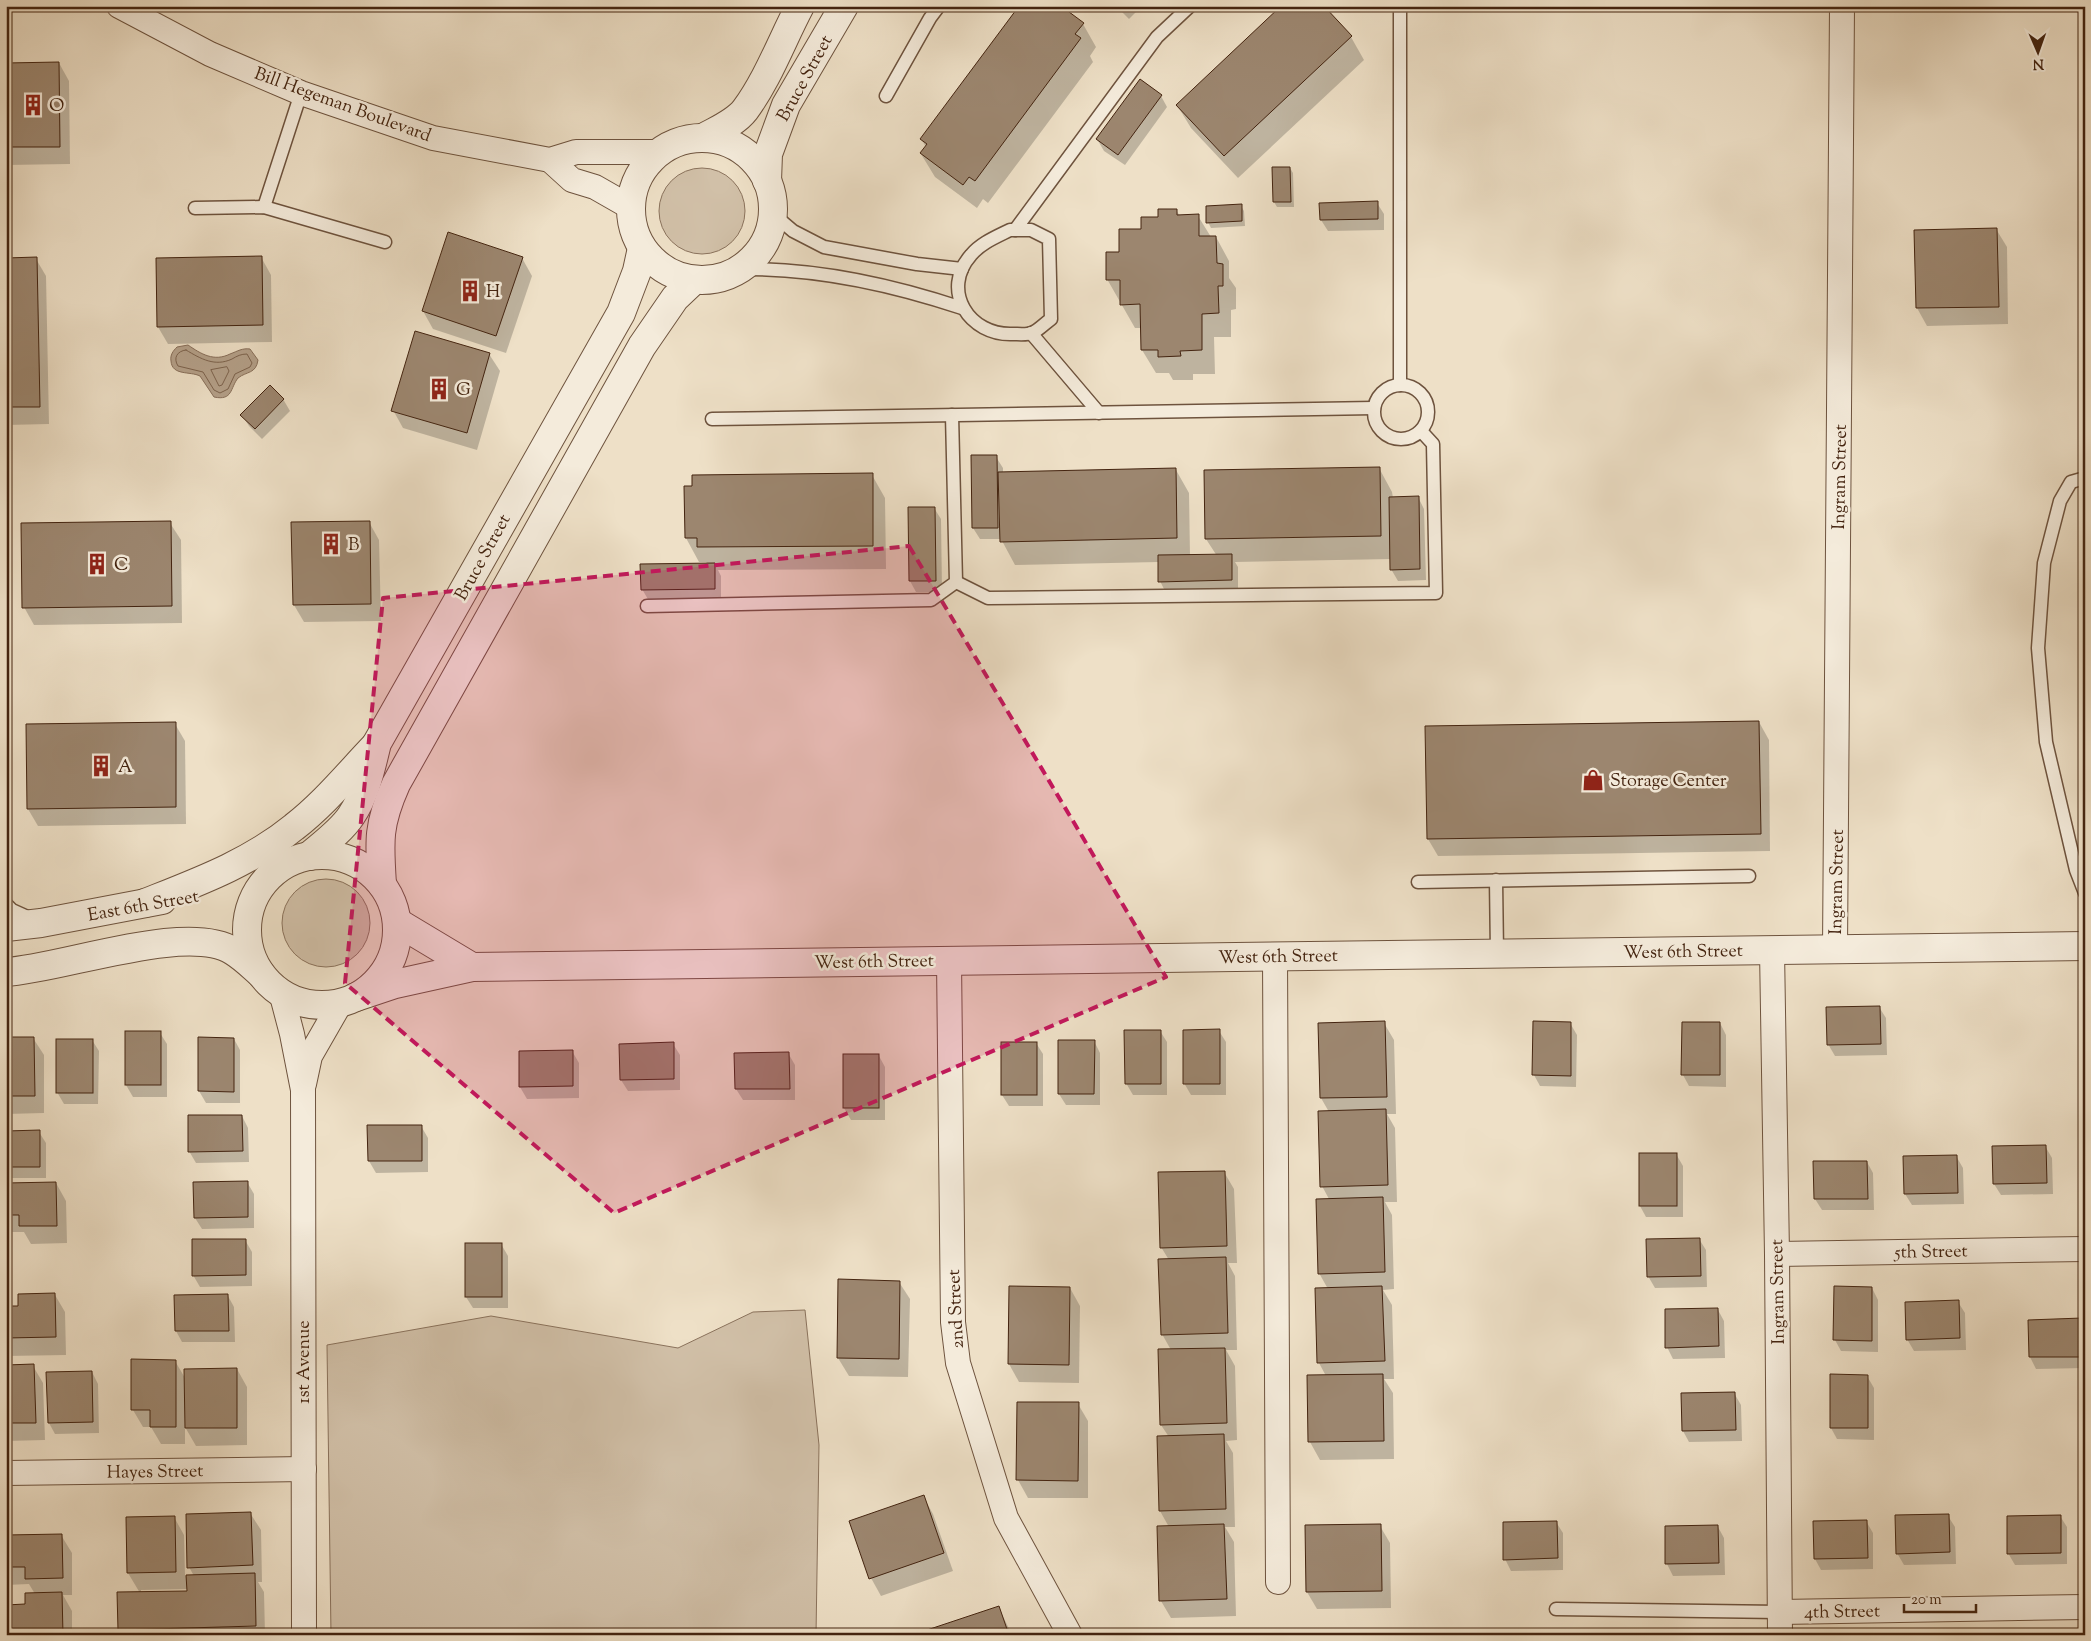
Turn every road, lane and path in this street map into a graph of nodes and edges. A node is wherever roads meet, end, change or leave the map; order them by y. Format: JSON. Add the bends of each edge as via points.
{"nodes":[{"id":1,"x":119,"y":6,"type":"edge"},
{"id":2,"x":800,"y":6,"type":"edge"},
{"id":3,"x":844,"y":6,"type":"edge"},
{"id":4,"x":939,"y":6,"type":"edge"},
{"id":5,"x":1190,"y":6,"type":"edge"},
{"id":6,"x":1400,"y":6,"type":"edge"},
{"id":7,"x":1842,"y":6,"type":"edge"},
{"id":8,"x":301,"y":94,"type":"junction"},
{"id":9,"x":886,"y":96,"type":"dead end"},
{"id":10,"x":703,"y":138,"type":"junction"},
{"id":11,"x":659,"y":152,"type":"junction"},
{"id":12,"x":550,"y":160,"type":"junction"},
{"id":13,"x":768,"y":181,"type":"junction"},
{"id":14,"x":264,"y":207,"type":"junction"},
{"id":15,"x":630,"y":207,"type":"junction"},
{"id":16,"x":195,"y":208,"type":"dead end"},
{"id":17,"x":773,"y":214,"type":"junction"},
{"id":18,"x":1014,"y":230,"type":"junction"},
{"id":19,"x":384,"y":242,"type":"dead end"},
{"id":20,"x":642,"y":248,"type":"junction"},
{"id":21,"x":741,"y":269,"type":"junction"},
{"id":22,"x":962,"y":269,"type":"junction"},
{"id":23,"x":694,"y":280,"type":"junction"},
{"id":24,"x":962,"y":308,"type":"junction"},
{"id":25,"x":1031,"y":333,"type":"junction"},
{"id":26,"x":1400,"y":385,"type":"junction"},
{"id":27,"x":1374,"y":408,"type":"junction"},
{"id":28,"x":1098,"y":412,"type":"junction"},
{"id":29,"x":952,"y":415,"type":"junction"},
{"id":30,"x":712,"y":419,"type":"dead end"},
{"id":31,"x":1420,"y":431,"type":"junction"},
{"id":32,"x":2085,"y":478,"type":"edge"},
{"id":33,"x":956,"y":582,"type":"junction"},
{"id":34,"x":646,"y":606,"type":"dead end"},
{"id":35,"x":377,"y":743,"type":"junction"},
{"id":36,"x":309,"y":856,"type":"junction"},
{"id":37,"x":277,"y":870,"type":"junction"},
{"id":38,"x":1750,"y":876,"type":"dead end"},
{"id":39,"x":1496,"y":880,"type":"junction"},
{"id":40,"x":1418,"y":882,"type":"dead end"},
{"id":41,"x":382,"y":884,"type":"junction"},
{"id":42,"x":2085,"y":894,"type":"edge"},
{"id":43,"x":145,"y":903,"type":"junction"},
{"id":44,"x":6,"y":904,"type":"edge"},
{"id":45,"x":397,"y":922,"type":"junction"},
{"id":46,"x":41,"y":923,"type":"junction"},
{"id":47,"x":6,"y":927,"type":"edge"},
{"id":48,"x":2085,"y":946,"type":"edge"},
{"id":49,"x":1835,"y":949,"type":"junction"},
{"id":50,"x":1772,"y":950,"type":"junction"},
{"id":51,"x":1497,"y":953,"type":"junction"},
{"id":52,"x":1275,"y":956,"type":"junction"},
{"id":53,"x":949,"y":960,"type":"junction"},
{"id":54,"x":472,"y":967,"type":"junction"},
{"id":55,"x":6,"y":972,"type":"edge"},
{"id":56,"x":261,"y":973,"type":"junction"},
{"id":57,"x":280,"y":992,"type":"junction"},
{"id":58,"x":349,"y":1000,"type":"junction"},
{"id":59,"x":302,"y":1090,"type":"junction"},
{"id":60,"x":2085,"y":1249,"type":"edge"},
{"id":61,"x":1777,"y":1254,"type":"junction"},
{"id":62,"x":304,"y":1469,"type":"junction"},
{"id":63,"x":6,"y":1473,"type":"edge"},
{"id":64,"x":1278,"y":1582,"type":"dead end"},
{"id":65,"x":2085,"y":1607,"type":"edge"},
{"id":66,"x":1556,"y":1609,"type":"dead end"},
{"id":67,"x":1780,"y":1623,"type":"edge"},
{"id":68,"x":304,"y":1635,"type":"edge"},
{"id":69,"x":1070,"y":1635,"type":"edge"}],
"edges":[{"from":1,"to":8,"type":"street","name":"Bill Hegeman Boulevard","via":[[210,54]]},
{"from":2,"to":10,"type":"street","name":"Bruce Street","via":[[744,111]]},
{"from":3,"to":13,"type":"street","name":"Bruce Street","via":[[786,105],[768,154]]},
{"from":4,"to":9,"type":"lane"},
{"from":5,"to":18,"type":"lane","via":[[1157,37]]},
{"from":6,"to":26,"type":"lane"},
{"from":7,"to":49,"type":"street","name":"Ingram Street"},
{"from":8,"to":12,"type":"street","name":"Bill Hegeman Boulevard","via":[[433,138]]},
{"from":8,"to":14,"type":"lane"},
{"from":10,"to":11,"type":"street","via":[[672,144]]},
{"from":10,"to":13,"type":"street","via":[[734,145],[748,155]]},
{"from":11,"to":12,"type":"street","name":"Bill Hegeman Boulevard","via":[[576,152]]},
{"from":11,"to":15,"type":"street","via":[[638,175]]},
{"from":12,"to":15,"type":"street","via":[[572,180],[595,187]]},
{"from":13,"to":17,"type":"street"},
{"from":14,"to":16,"type":"lane"},
{"from":14,"to":19,"type":"lane"},
{"from":15,"to":20,"type":"street","via":[[634,235]]},
{"from":17,"to":21,"type":"street","via":[[763,246]]},
{"from":17,"to":22,"type":"lane","via":[[793,231],[824,247]]},
{"from":18,"to":22,"type":"lane","via":[[988,240],[971,255]]},
{"from":18,"to":25,"type":"lane","via":[[1031,230],[1049,239],[1051,319]]},
{"from":20,"to":23,"type":"street","via":[[651,261],[664,270]]},
{"from":20,"to":35,"type":"street","name":"Bruce Street","via":[[621,313]]},
{"from":21,"to":23,"type":"street","via":[[710,280]]},
{"from":21,"to":24,"type":"lane","via":[[818,273],[914,292]]},
{"from":22,"to":24,"type":"lane","via":[[957,288]]},
{"from":23,"to":41,"type":"street","name":"Bruce Street","via":[[675,298],[642,346],[396,784],[385,808],[381,828]]},
{"from":24,"to":25,"type":"lane","via":[[979,326],[1004,334]]},
{"from":25,"to":28,"type":"lane"},
{"from":26,"to":27,"type":"lane","via":[[1383,391]]},
{"from":26,"to":31,"type":"lane","via":[[1417,389],[1427,403],[1428,419]]},
{"from":27,"to":28,"type":"lane"},
{"from":27,"to":31,"type":"lane","via":[[1378,426],[1392,438],[1411,438]]},
{"from":28,"to":29,"type":"lane"},
{"from":29,"to":30,"type":"lane"},
{"from":29,"to":33,"type":"lane"},
{"from":31,"to":33,"type":"lane","via":[[1433,444],[1436,593],[988,598]]},
{"from":32,"to":42,"type":"lane","via":[[2071,482],[2060,500],[2044,563],[2038,648],[2046,742],[2076,870]]},
{"from":33,"to":34,"type":"lane","via":[[931,600]]},
{"from":35,"to":36,"type":"street","name":"Bruce Street","via":[[367,781],[351,816]]},
{"from":35,"to":43,"type":"street","via":[[330,794],[295,827],[266,848],[210,878]]},
{"from":36,"to":37,"type":"street"},
{"from":36,"to":41,"type":"street","via":[[330,855],[350,860],[368,870]]},
{"from":37,"to":43,"type":"street","name":"East 6th Street","via":[[215,892]]},
{"from":37,"to":56,"type":"street","via":[[253,900],[248,918],[247,937]]},
{"from":38,"to":39,"type":"lane"},
{"from":39,"to":40,"type":"lane"},
{"from":39,"to":51,"type":"lane"},
{"from":41,"to":45,"type":"street","via":[[392,902]]},
{"from":43,"to":46,"type":"street","name":"East 6th Street"},
{"from":44,"to":46,"type":"lane"},
{"from":45,"to":54,"type":"street"},
{"from":45,"to":58,"type":"street","via":[[396,944],[388,966],[374,984]]},
{"from":46,"to":47,"type":"street","name":"East 6th Street"},
{"from":48,"to":49,"type":"street","name":"West 6th Street"},
{"from":49,"to":50,"type":"street","name":"West 6th Street"},
{"from":50,"to":51,"type":"street","name":"West 6th Street"},
{"from":50,"to":61,"type":"street","name":"Ingram Street"},
{"from":51,"to":52,"type":"street","name":"West 6th Street"},
{"from":52,"to":53,"type":"street","name":"West 6th Street"},
{"from":52,"to":64,"type":"street"},
{"from":53,"to":54,"type":"street","name":"West 6th Street"},
{"from":53,"to":69,"type":"street","name":"2nd Street","via":[[953,1322],[958,1363],[1006,1518]]},
{"from":54,"to":58,"type":"street","name":"West 6th Street","via":[[395,984]]},
{"from":55,"to":56,"type":"street","via":[[141,946],[186,942],[214,943],[233,950]]},
{"from":56,"to":57,"type":"street"},
{"from":57,"to":58,"type":"street","via":[[320,1005]]},
{"from":57,"to":59,"type":"street","name":"1st Avenue","via":[[292,1034]]},
{"from":58,"to":59,"type":"street","name":"1st Avenue","via":[[310,1056]]},
{"from":59,"to":62,"type":"street","name":"1st Avenue"},
{"from":60,"to":61,"type":"street","name":"5th Street"},
{"from":61,"to":67,"type":"street","name":"Ingram Street"},
{"from":62,"to":63,"type":"street","name":"Hayes Street"},
{"from":62,"to":68,"type":"street","name":"1st Avenue"},
{"from":65,"to":67,"type":"street","name":"4th Street"},
{"from":66,"to":67,"type":"lane"}]}
